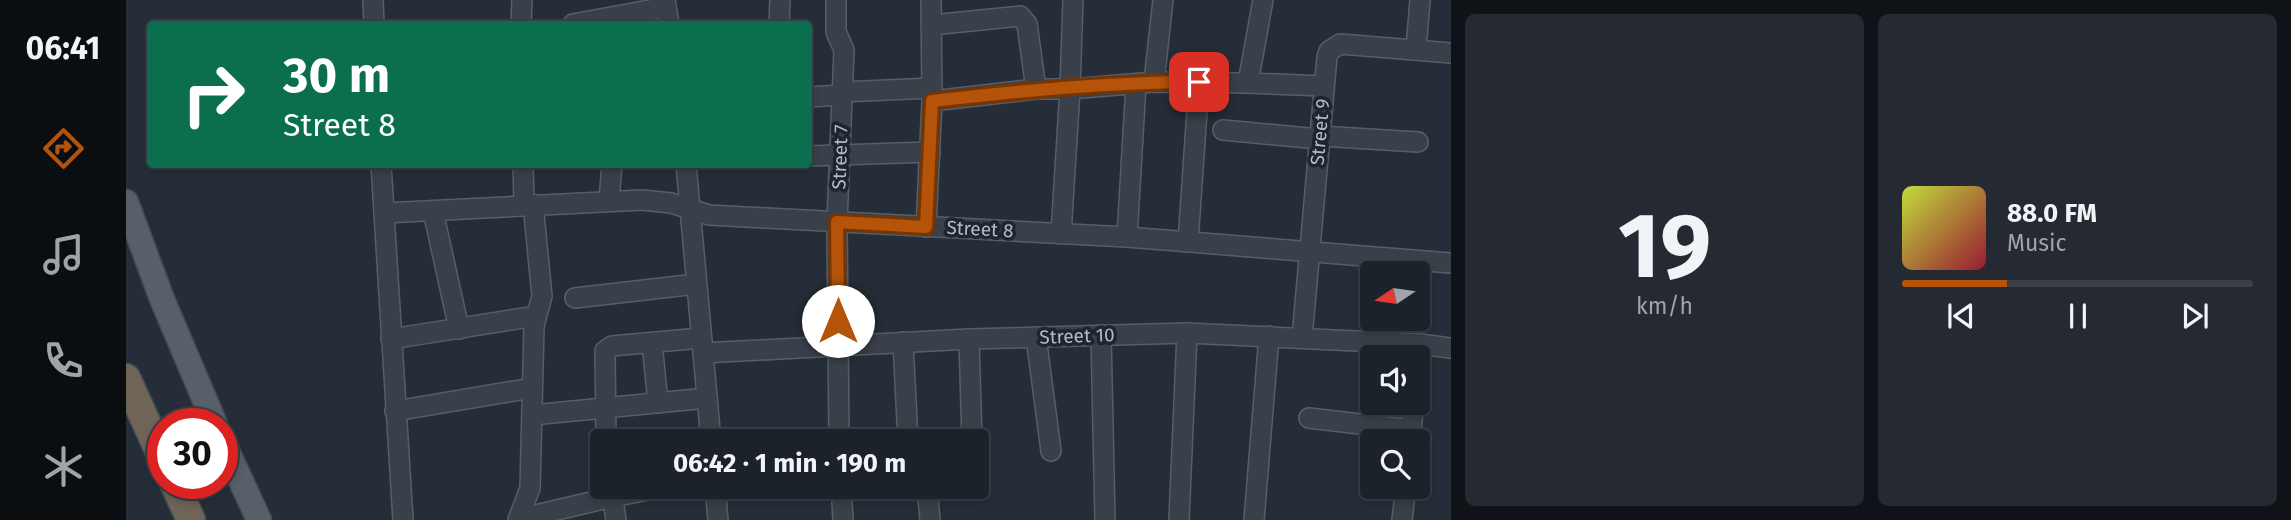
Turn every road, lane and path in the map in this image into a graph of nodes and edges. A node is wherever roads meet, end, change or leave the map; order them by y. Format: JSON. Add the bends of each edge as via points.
{"nodes":[{"id":1,"x":373,"y":0,"type":"edge"},
{"id":2,"x":522,"y":0,"type":"edge"},
{"id":3,"x":780,"y":0,"type":"edge"},
{"id":4,"x":836,"y":0,"type":"edge"},
{"id":5,"x":931,"y":0,"type":"edge"},
{"id":6,"x":1073,"y":0,"type":"edge"},
{"id":7,"x":1163,"y":0,"type":"edge"},
{"id":8,"x":1263,"y":0,"type":"edge"},
{"id":9,"x":1420,"y":0,"type":"edge"},
{"id":10,"x":667,"y":11,"type":"edge"},
{"id":11,"x":374,"y":21,"type":"edge"},
{"id":12,"x":521,"y":21,"type":"edge"},
{"id":13,"x":610,"y":21,"type":"edge"},
{"id":14,"x":779,"y":21,"type":"edge"},
{"id":15,"x":932,"y":25,"type":"junction"},
{"id":16,"x":1416,"y":50,"type":"junction"},
{"id":17,"x":1451,"y":53,"type":"edge"},
{"id":18,"x":1199,"y":82,"type":"junction"},
{"id":19,"x":1145,"y":83,"type":"junction"},
{"id":20,"x":1248,"y":83,"type":"junction"},
{"id":21,"x":1324,"y":86,"type":"junction"},
{"id":22,"x":1035,"y":89,"type":"junction"},
{"id":23,"x":1070,"y":89,"type":"junction"},
{"id":24,"x":842,"y":94,"type":"junction"},
{"id":25,"x":932,"y":94,"type":"junction"},
{"id":26,"x":812,"y":97,"type":"edge"},
{"id":27,"x":1223,"y":130,"type":"dead end"},
{"id":28,"x":1320,"y":137,"type":"junction"},
{"id":29,"x":1418,"y":142,"type":"dead end"},
{"id":30,"x":930,"y":152,"type":"junction"},
{"id":31,"x":840,"y":155,"type":"junction"},
{"id":32,"x":812,"y":156,"type":"edge"},
{"id":33,"x":381,"y":168,"type":"edge"},
{"id":34,"x":524,"y":168,"type":"edge"},
{"id":35,"x":612,"y":168,"type":"edge"},
{"id":36,"x":686,"y":168,"type":"edge"},
{"id":37,"x":609,"y":200,"type":"junction"},
{"id":38,"x":126,"y":202,"type":"edge"},
{"id":39,"x":528,"y":204,"type":"junction"},
{"id":40,"x":690,"y":210,"type":"junction"},
{"id":41,"x":433,"y":211,"type":"junction"},
{"id":42,"x":384,"y":213,"type":"junction"},
{"id":43,"x":837,"y":222,"type":"junction"},
{"id":44,"x":926,"y":227,"type":"junction"},
{"id":45,"x":1061,"y":234,"type":"junction"},
{"id":46,"x":1126,"y":237,"type":"junction"},
{"id":47,"x":1188,"y":242,"type":"junction"},
{"id":48,"x":1310,"y":251,"type":"junction"},
{"id":49,"x":1369,"y":261,"type":"edge"},
{"id":50,"x":1451,"y":263,"type":"edge"},
{"id":51,"x":1430,"y":264,"type":"edge"},
{"id":52,"x":696,"y":284,"type":"junction"},
{"id":53,"x":575,"y":298,"type":"dead end"},
{"id":54,"x":536,"y":316,"type":"junction"},
{"id":55,"x":459,"y":329,"type":"junction"},
{"id":56,"x":1391,"y":331,"type":"edge"},
{"id":57,"x":1187,"y":333,"type":"junction"},
{"id":58,"x":1101,"y":335,"type":"junction"},
{"id":59,"x":1269,"y":336,"type":"junction"},
{"id":60,"x":1036,"y":337,"type":"junction"},
{"id":61,"x":1302,"y":338,"type":"junction"},
{"id":62,"x":391,"y":339,"type":"junction"},
{"id":63,"x":970,"y":339,"type":"junction"},
{"id":64,"x":903,"y":342,"type":"junction"},
{"id":65,"x":1390,"y":342,"type":"junction"},
{"id":66,"x":652,"y":343,"type":"junction"},
{"id":67,"x":1420,"y":344,"type":"joint"},
{"id":68,"x":702,"y":346,"type":"junction"},
{"id":69,"x":838,"y":346,"type":"junction"},
{"id":70,"x":1451,"y":348,"type":"edge"},
{"id":71,"x":126,"y":378,"type":"edge"},
{"id":72,"x":532,"y":388,"type":"junction"},
{"id":73,"x":707,"y":398,"type":"junction"},
{"id":74,"x":659,"y":403,"type":"junction"},
{"id":75,"x":208,"y":408,"type":"edge"},
{"id":76,"x":604,"y":408,"type":"junction"},
{"id":77,"x":395,"y":411,"type":"junction"},
{"id":78,"x":532,"y":415,"type":"junction"},
{"id":79,"x":1309,"y":418,"type":"dead end"},
{"id":80,"x":147,"y":424,"type":"edge"},
{"id":81,"x":605,"y":429,"type":"edge"},
{"id":82,"x":710,"y":429,"type":"edge"},
{"id":83,"x":839,"y":429,"type":"edge"},
{"id":84,"x":907,"y":429,"type":"edge"},
{"id":85,"x":972,"y":429,"type":"edge"},
{"id":86,"x":1371,"y":429,"type":"edge"},
{"id":87,"x":1051,"y":451,"type":"dead end"},
{"id":88,"x":238,"y":475,"type":"edge"},
{"id":89,"x":181,"y":499,"type":"edge"},
{"id":90,"x":596,"y":499,"type":"edge"},
{"id":91,"x":613,"y":499,"type":"edge"},
{"id":92,"x":716,"y":499,"type":"edge"},
{"id":93,"x":842,"y":499,"type":"edge"},
{"id":94,"x":928,"y":499,"type":"edge"},
{"id":95,"x":1404,"y":499,"type":"edge"},
{"id":96,"x":561,"y":514,"type":"edge"},
{"id":97,"x":191,"y":520,"type":"edge"},
{"id":98,"x":259,"y":520,"type":"edge"},
{"id":99,"x":403,"y":520,"type":"edge"},
{"id":100,"x":518,"y":520,"type":"edge"},
{"id":101,"x":616,"y":520,"type":"edge"},
{"id":102,"x":718,"y":520,"type":"edge"},
{"id":103,"x":844,"y":520,"type":"edge"},
{"id":104,"x":930,"y":520,"type":"edge"},
{"id":105,"x":1105,"y":520,"type":"edge"},
{"id":106,"x":1179,"y":520,"type":"edge"},
{"id":107,"x":1255,"y":520,"type":"edge"},
{"id":108,"x":1402,"y":520,"type":"edge"}],
"edges":[{"from":1,"to":11,"type":"street"},
{"from":2,"to":12,"type":"street"},
{"from":3,"to":14,"type":"street"},
{"from":4,"to":24,"type":"street","name":"Street 7","via":[[836,32],[844,50]]},
{"from":5,"to":15,"type":"street"},
{"from":6,"to":23,"type":"street"},
{"from":7,"to":19,"type":"street"},
{"from":8,"to":20,"type":"street"},
{"from":9,"to":16,"type":"street"},
{"from":10,"to":13,"type":"street"},
{"from":15,"to":22,"type":"street","via":[[1014,16],[1025,19]]},
{"from":15,"to":25,"type":"street"},
{"from":16,"to":17,"type":"street","name":"Street 9"},
{"from":16,"to":21,"type":"street","name":"Street 9","via":[[1334,46],[1326,57]]},
{"from":18,"to":19,"type":"street"},
{"from":18,"to":20,"type":"street"},
{"from":18,"to":47,"type":"street"},
{"from":19,"to":23,"type":"street"},
{"from":19,"to":46,"type":"street"},
{"from":20,"to":21,"type":"street"},
{"from":21,"to":28,"type":"street","name":"Street 9"},
{"from":22,"to":23,"type":"street"},
{"from":22,"to":25,"type":"street"},
{"from":23,"to":45,"type":"street"},
{"from":24,"to":25,"type":"street"},
{"from":24,"to":26,"type":"street"},
{"from":24,"to":31,"type":"street","name":"Street 7"},
{"from":25,"to":30,"type":"street"},
{"from":27,"to":28,"type":"street"},
{"from":28,"to":29,"type":"street"},
{"from":28,"to":48,"type":"street","name":"Street 9"},
{"from":30,"to":31,"type":"street"},
{"from":30,"to":44,"type":"street"},
{"from":31,"to":32,"type":"street"},
{"from":31,"to":43,"type":"street","name":"Street 7"},
{"from":33,"to":42,"type":"street"},
{"from":34,"to":39,"type":"street"},
{"from":35,"to":37,"type":"street"},
{"from":36,"to":40,"type":"street"},
{"from":37,"to":39,"type":"street","name":"Street 8"},
{"from":37,"to":40,"type":"street","name":"Street 8","via":[[661,201]]},
{"from":38,"to":75,"type":"main road"},
{"from":39,"to":41,"type":"street","name":"Street 8"},
{"from":39,"to":54,"type":"street","via":[[542,296]]},
{"from":40,"to":43,"type":"street","name":"Street 8"},
{"from":40,"to":52,"type":"street"},
{"from":41,"to":42,"type":"street","name":"Street 8"},
{"from":41,"to":55,"type":"street"},
{"from":42,"to":62,"type":"street"},
{"from":43,"to":44,"type":"street","name":"Street 8"},
{"from":43,"to":69,"type":"street","name":"Street 7"},
{"from":44,"to":45,"type":"street","name":"Street 8"},
{"from":45,"to":46,"type":"street","name":"Street 8"},
{"from":46,"to":47,"type":"street","name":"Street 8"},
{"from":47,"to":48,"type":"street","name":"Street 8"},
{"from":48,"to":49,"type":"street","name":"Street 8"},
{"from":48,"to":61,"type":"street","name":"Street 9"},
{"from":50,"to":51,"type":"street","name":"Street 8"},
{"from":52,"to":53,"type":"street"},
{"from":52,"to":68,"type":"street"},
{"from":54,"to":55,"type":"street"},
{"from":54,"to":72,"type":"street"},
{"from":55,"to":62,"type":"street"},
{"from":56,"to":65,"type":"street"},
{"from":57,"to":58,"type":"street","name":"Street 10"},
{"from":57,"to":59,"type":"street","name":"Street 10"},
{"from":57,"to":106,"type":"street"},
{"from":58,"to":60,"type":"street","name":"Street 10"},
{"from":58,"to":105,"type":"street"},
{"from":59,"to":61,"type":"street","name":"Street 10"},
{"from":59,"to":107,"type":"street"},
{"from":60,"to":63,"type":"street","name":"Street 10"},
{"from":60,"to":87,"type":"street"},
{"from":61,"to":65,"type":"street","name":"Street 10"},
{"from":62,"to":77,"type":"street"},
{"from":63,"to":64,"type":"street","name":"Street 10"},
{"from":63,"to":85,"type":"street"},
{"from":64,"to":69,"type":"street","name":"Street 10"},
{"from":64,"to":84,"type":"street"},
{"from":65,"to":67,"type":"street","name":"Street 10"},
{"from":66,"to":68,"type":"street","name":"Street 10"},
{"from":66,"to":74,"type":"street"},
{"from":66,"to":76,"type":"street","name":"Street 10","via":[[612,346],[605,351]]},
{"from":67,"to":70,"type":"street","name":"Street 10"},
{"from":68,"to":69,"type":"street","name":"Street 10"},
{"from":68,"to":73,"type":"street"},
{"from":69,"to":83,"type":"street","name":"Street 7"},
{"from":71,"to":80,"type":"highway"},
{"from":72,"to":77,"type":"street"},
{"from":72,"to":78,"type":"street"},
{"from":73,"to":74,"type":"street"},
{"from":73,"to":82,"type":"street"},
{"from":74,"to":76,"type":"street"},
{"from":76,"to":78,"type":"street"},
{"from":76,"to":81,"type":"street"},
{"from":77,"to":99,"type":"street"},
{"from":78,"to":100,"type":"street","via":[[530,488]]},
{"from":79,"to":86,"type":"street"},
{"from":88,"to":98,"type":"main road"},
{"from":89,"to":97,"type":"highway"},
{"from":90,"to":96,"type":"street"},
{"from":91,"to":101,"type":"street"},
{"from":92,"to":102,"type":"street"},
{"from":93,"to":103,"type":"street"},
{"from":94,"to":104,"type":"street"},
{"from":95,"to":108,"type":"street"},
{"from":96,"to":100,"type":"street"}]}
